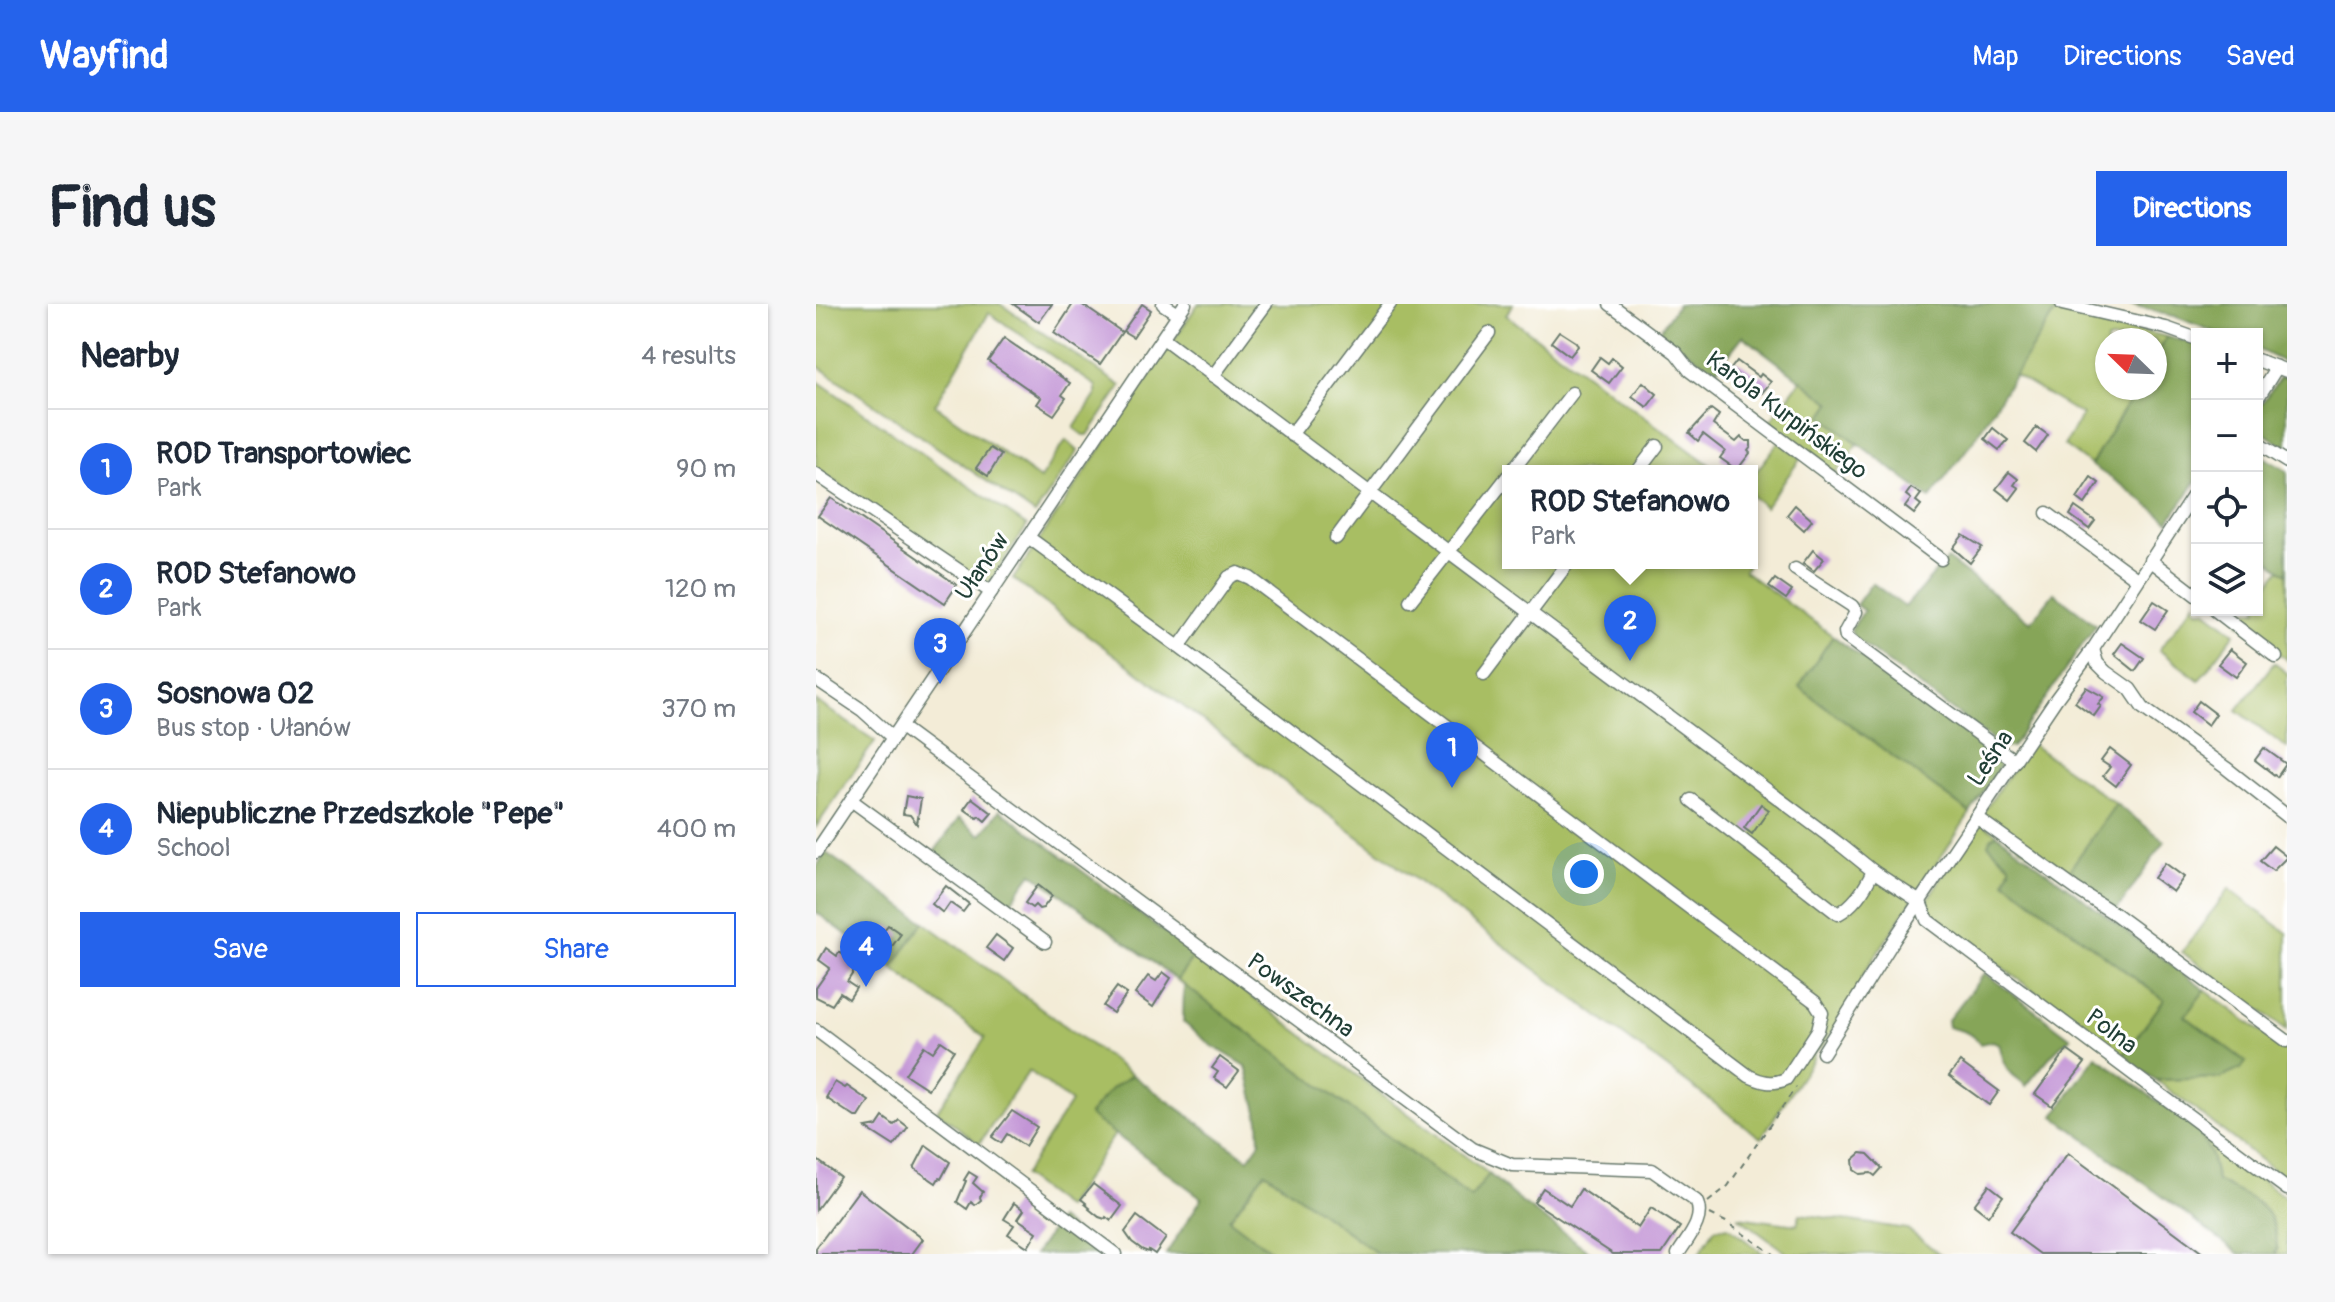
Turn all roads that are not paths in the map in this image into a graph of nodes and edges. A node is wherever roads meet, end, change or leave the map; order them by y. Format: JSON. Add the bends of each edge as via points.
{"nodes":[{"id":1,"x":1163,"y":304,"type":"edge"},
{"id":2,"x":1266,"y":304,"type":"edge"},
{"id":3,"x":1390,"y":304,"type":"edge"},
{"id":4,"x":1610,"y":304,"type":"edge"},
{"id":5,"x":2062,"y":304,"type":"edge"},
{"id":6,"x":1182,"y":309,"type":"edge"},
{"id":7,"x":1489,"y":333,"type":"dead end"},
{"id":8,"x":2191,"y":337,"type":"edge"},
{"id":9,"x":1163,"y":338,"type":"junction"},
{"id":10,"x":2263,"y":362,"type":"edge"},
{"id":11,"x":2282,"y":369,"type":"edge"},
{"id":12,"x":1213,"y":376,"type":"junction"},
{"id":13,"x":2263,"y":392,"type":"edge"},
{"id":14,"x":1572,"y":393,"type":"dead end"},
{"id":15,"x":1291,"y":435,"type":"junction"},
{"id":16,"x":1657,"y":446,"type":"dead end"},
{"id":17,"x":2263,"y":447,"type":"edge"},
{"id":18,"x":2287,"y":462,"type":"edge"},
{"id":19,"x":1517,"y":465,"type":"edge"},
{"id":20,"x":1643,"y":465,"type":"edge"},
{"id":21,"x":816,"y":474,"type":"edge"},
{"id":22,"x":1502,"y":484,"type":"edge"},
{"id":23,"x":1369,"y":493,"type":"junction"},
{"id":24,"x":2191,"y":499,"type":"edge"},
{"id":25,"x":2047,"y":513,"type":"dead end"},
{"id":26,"x":1028,"y":537,"type":"junction"},
{"id":27,"x":1336,"y":538,"type":"dead end"},
{"id":28,"x":1449,"y":552,"type":"junction"},
{"id":29,"x":1941,"y":559,"type":"dead end"},
{"id":30,"x":2150,"y":560,"type":"junction"},
{"id":31,"x":1563,"y":569,"type":"edge"},
{"id":32,"x":1795,"y":569,"type":"dead end"},
{"id":33,"x":2137,"y":579,"type":"junction"},
{"id":34,"x":2191,"y":591,"type":"edge"},
{"id":35,"x":991,"y":592,"type":"junction"},
{"id":36,"x":1410,"y":601,"type":"dead end"},
{"id":37,"x":1531,"y":611,"type":"junction"},
{"id":38,"x":2223,"y":616,"type":"edge"},
{"id":39,"x":1179,"y":647,"type":"junction"},
{"id":40,"x":2093,"y":649,"type":"junction"},
{"id":41,"x":2276,"y":657,"type":"dead end"},
{"id":42,"x":1484,"y":674,"type":"dead end"},
{"id":43,"x":816,"y":679,"type":"edge"},
{"id":44,"x":897,"y":732,"type":"junction"},
{"id":45,"x":2015,"y":761,"type":"junction"},
{"id":46,"x":851,"y":800,"type":"junction"},
{"id":47,"x":1691,"y":800,"type":"dead end"},
{"id":48,"x":2287,"y":816,"type":"edge"},
{"id":49,"x":1976,"y":817,"type":"junction"},
{"id":50,"x":816,"y":852,"type":"edge"},
{"id":51,"x":1873,"y":871,"type":"junction"},
{"id":52,"x":1920,"y":902,"type":"junction"},
{"id":53,"x":1045,"y":942,"type":"dead end"},
{"id":54,"x":816,"y":1030,"type":"edge"},
{"id":55,"x":2287,"y":1041,"type":"edge"},
{"id":56,"x":1823,"y":1053,"type":"dead end"},
{"id":57,"x":2287,"y":1189,"type":"edge"},
{"id":58,"x":1115,"y":1254,"type":"edge"},
{"id":59,"x":1678,"y":1254,"type":"edge"}],
"edges":[{"from":1,"to":6,"type":"street"},
{"from":2,"to":12,"type":"street"},
{"from":3,"to":15,"type":"street"},
{"from":4,"to":29,"type":"street","name":"Karola Kurpińskiego","via":[[1676,353],[1690,371]]},
{"from":5,"to":8,"type":"street"},
{"from":6,"to":9,"type":"street","name":"Ułanów"},
{"from":7,"to":23,"type":"street"},
{"from":9,"to":12,"type":"street","name":"Polna"},
{"from":9,"to":26,"type":"street","name":"Ułanów"},
{"from":10,"to":11,"type":"street"},
{"from":11,"to":13,"type":"street"},
{"from":12,"to":15,"type":"street","name":"Polna"},
{"from":14,"to":19,"type":"street"},
{"from":15,"to":23,"type":"street","name":"Polna"},
{"from":16,"to":20,"type":"street"},
{"from":17,"to":18,"type":"street"},
{"from":21,"to":35,"type":"street"},
{"from":22,"to":28,"type":"street"},
{"from":23,"to":27,"type":"street"},
{"from":23,"to":28,"type":"street","name":"Polna"},
{"from":24,"to":30,"type":"street","name":"Leśna"},
{"from":25,"to":33,"type":"street"},
{"from":26,"to":35,"type":"street","name":"Ułanów"},
{"from":26,"to":39,"type":"street"},
{"from":28,"to":36,"type":"street"},
{"from":28,"to":37,"type":"street","name":"Polna"},
{"from":30,"to":33,"type":"street","name":"Leśna"},
{"from":30,"to":34,"type":"street"},
{"from":31,"to":37,"type":"street"},
{"from":32,"to":45,"type":"street","via":[[1852,606],[1856,612],[1846,637]]},
{"from":33,"to":40,"type":"street","name":"Leśna"},
{"from":35,"to":44,"type":"street","name":"Ułanów"},
{"from":37,"to":42,"type":"street"},
{"from":37,"to":51,"type":"street","name":"Polna"},
{"from":38,"to":41,"type":"street"},
{"from":39,"to":39,"type":"street","via":[[1749,1076],[1769,1083],[1786,1079],[1818,1030],[1822,1013],[1815,1002],[1250,578],[1238,573],[1229,577]]},
{"from":40,"to":45,"type":"street","name":"Leśna"},
{"from":40,"to":48,"type":"street","via":[[2097,663],[2130,689],[2143,708]]},
{"from":43,"to":44,"type":"street","name":"Powszechna"},
{"from":44,"to":46,"type":"street","name":"Ułanów"},
{"from":44,"to":59,"type":"street","name":"Powszechna","via":[[1473,1149],[1512,1165],[1652,1170],[1696,1201],[1700,1211]]},
{"from":45,"to":49,"type":"street","name":"Leśna"},
{"from":46,"to":50,"type":"street","name":"Ułanów"},
{"from":46,"to":53,"type":"street"},
{"from":47,"to":51,"type":"street","via":[[1838,914]]},
{"from":49,"to":52,"type":"street","name":"Leśna"},
{"from":49,"to":55,"type":"street"},
{"from":51,"to":52,"type":"street","name":"Polna"},
{"from":52,"to":56,"type":"street","name":"Leśna"},
{"from":52,"to":57,"type":"street","name":"Polna","via":[[1927,920]]},
{"from":54,"to":58,"type":"street"}]}
